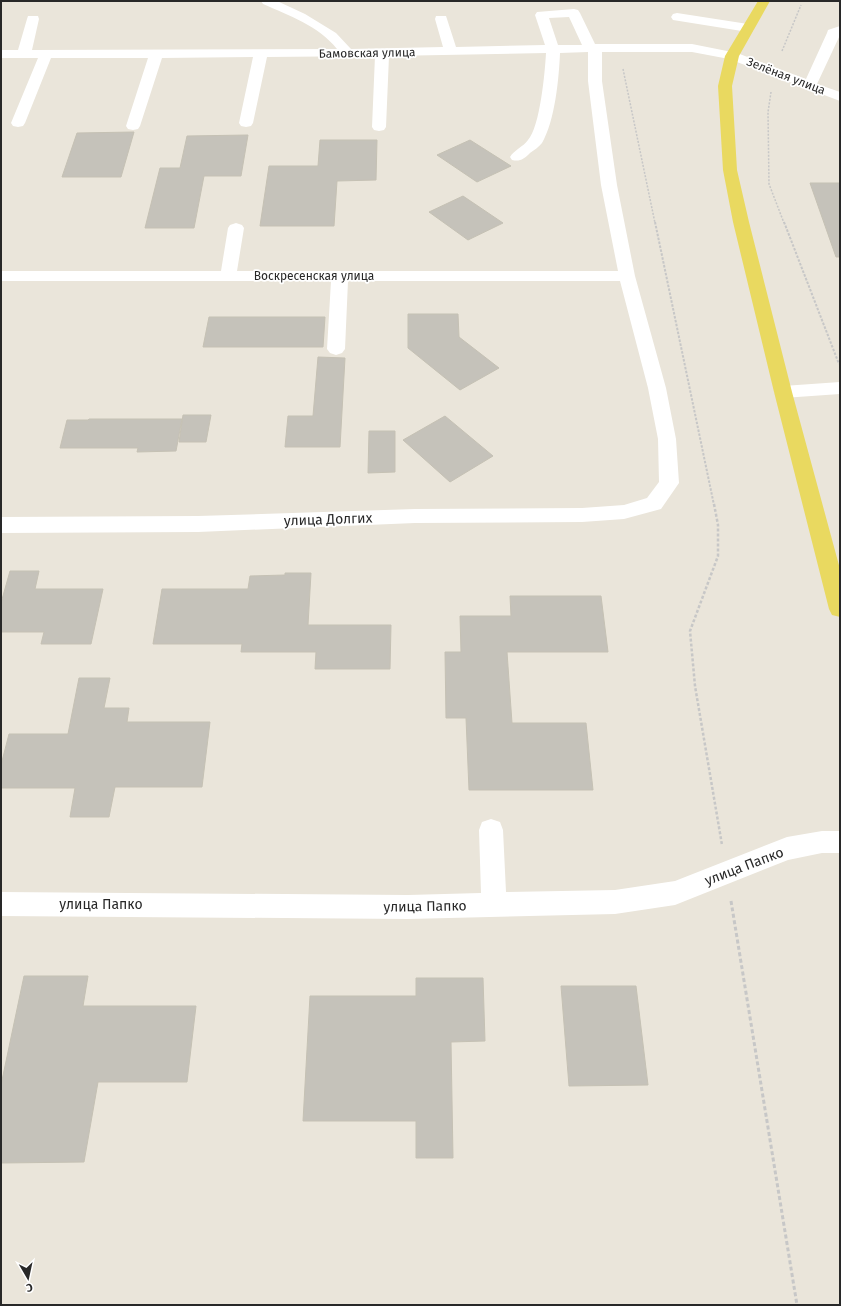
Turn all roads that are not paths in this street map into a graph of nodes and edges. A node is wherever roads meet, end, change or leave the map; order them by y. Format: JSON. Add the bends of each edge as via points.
{"nodes":[{"id":1,"x":268,"y":1,"type":"edge"},
{"id":2,"x":764,"y":1,"type":"edge"},
{"id":3,"x":677,"y":17,"type":"dead end"},
{"id":4,"x":33,"y":19,"type":"dead end"},
{"id":5,"x":441,"y":19,"type":"dead end"},
{"id":6,"x":748,"y":28,"type":"junction"},
{"id":7,"x":840,"y":30,"type":"edge"},
{"id":8,"x":592,"y":49,"type":"junction"},
{"id":9,"x":553,"y":50,"type":"junction"},
{"id":10,"x":451,"y":52,"type":"junction"},
{"id":11,"x":347,"y":53,"type":"junction"},
{"id":12,"x":382,"y":53,"type":"junction"},
{"id":13,"x":1,"y":54,"type":"edge"},
{"id":14,"x":24,"y":54,"type":"junction"},
{"id":15,"x":46,"y":54,"type":"junction"},
{"id":16,"x":156,"y":54,"type":"junction"},
{"id":17,"x":261,"y":54,"type":"junction"},
{"id":18,"x":732,"y":56,"type":"junction"},
{"id":19,"x":810,"y":85,"type":"junction"},
{"id":20,"x":840,"y":97,"type":"edge"},
{"id":21,"x":18,"y":123,"type":"dead end"},
{"id":22,"x":246,"y":123,"type":"dead end"},
{"id":23,"x":133,"y":126,"type":"dead end"},
{"id":24,"x":379,"y":127,"type":"dead end"},
{"id":25,"x":517,"y":157,"type":"dead end"},
{"id":26,"x":236,"y":228,"type":"dead end"},
{"id":27,"x":1,"y":276,"type":"edge"},
{"id":28,"x":228,"y":276,"type":"junction"},
{"id":29,"x":340,"y":276,"type":"junction"},
{"id":30,"x":626,"y":276,"type":"junction"},
{"id":31,"x":336,"y":349,"type":"dead end"},
{"id":32,"x":840,"y":388,"type":"edge"},
{"id":33,"x":783,"y":392,"type":"junction"},
{"id":34,"x":1,"y":525,"type":"edge"},
{"id":35,"x":838,"y":598,"type":"edge"},
{"id":36,"x":490,"y":830,"type":"dead end"},
{"id":37,"x":840,"y":842,"type":"edge"},
{"id":38,"x":1,"y":904,"type":"edge"},
{"id":39,"x":494,"y":905,"type":"junction"}],
"edges":[{"from":1,"to":11,"type":"street","via":[[327,31]]},
{"from":2,"to":6,"type":"main road"},
{"from":3,"to":6,"type":"street"},
{"from":4,"to":14,"type":"street"},
{"from":5,"to":10,"type":"street"},
{"from":6,"to":18,"type":"main road"},
{"from":7,"to":19,"type":"street","via":[[833,33]]},
{"from":8,"to":9,"type":"street","name":"Бамовская улица"},
{"from":8,"to":9,"type":"street","via":[[574,13],[541,15]]},
{"from":8,"to":18,"type":"street","name":"Бамовская улица","via":[[692,48]]},
{"from":8,"to":30,"type":"street","via":[[609,185]]},
{"from":9,"to":10,"type":"street","name":"Бамовская улица"},
{"from":9,"to":25,"type":"street","via":[[552,78],[542,125],[536,142]]},
{"from":10,"to":12,"type":"street","name":"Бамовская улица"},
{"from":11,"to":12,"type":"street","name":"Бамовская улица"},
{"from":11,"to":17,"type":"street","name":"Бамовская улица"},
{"from":12,"to":24,"type":"street"},
{"from":13,"to":14,"type":"street","name":"Бамовская улица"},
{"from":14,"to":15,"type":"street","name":"Бамовская улица"},
{"from":15,"to":16,"type":"street","name":"Бамовская улица"},
{"from":15,"to":21,"type":"street"},
{"from":16,"to":17,"type":"street","name":"Бамовская улица"},
{"from":16,"to":23,"type":"street"},
{"from":17,"to":22,"type":"street"},
{"from":18,"to":19,"type":"street","name":"Зелёная улица"},
{"from":18,"to":33,"type":"main road","via":[[725,86],[730,170]]},
{"from":19,"to":20,"type":"street","name":"Зелёная улица"},
{"from":26,"to":28,"type":"street"},
{"from":27,"to":28,"type":"street","name":"Воскресенская улица"},
{"from":28,"to":29,"type":"street","name":"Воскресенская улица"},
{"from":29,"to":30,"type":"street","name":"Воскресенская улица"},
{"from":29,"to":31,"type":"street"},
{"from":30,"to":34,"type":"street","name":"улица Долгих","via":[[657,388],[667,439],[669,483],[654,504],[624,512],[582,515],[415,516],[198,524]]},
{"from":32,"to":33,"type":"street"},
{"from":33,"to":35,"type":"main road"},
{"from":36,"to":39,"type":"street"},
{"from":37,"to":39,"type":"street","name":"улица Папко","via":[[822,842],[787,849],[675,893],[615,902]]},
{"from":38,"to":39,"type":"street","name":"улица Папко","via":[[408,907]]}]}
